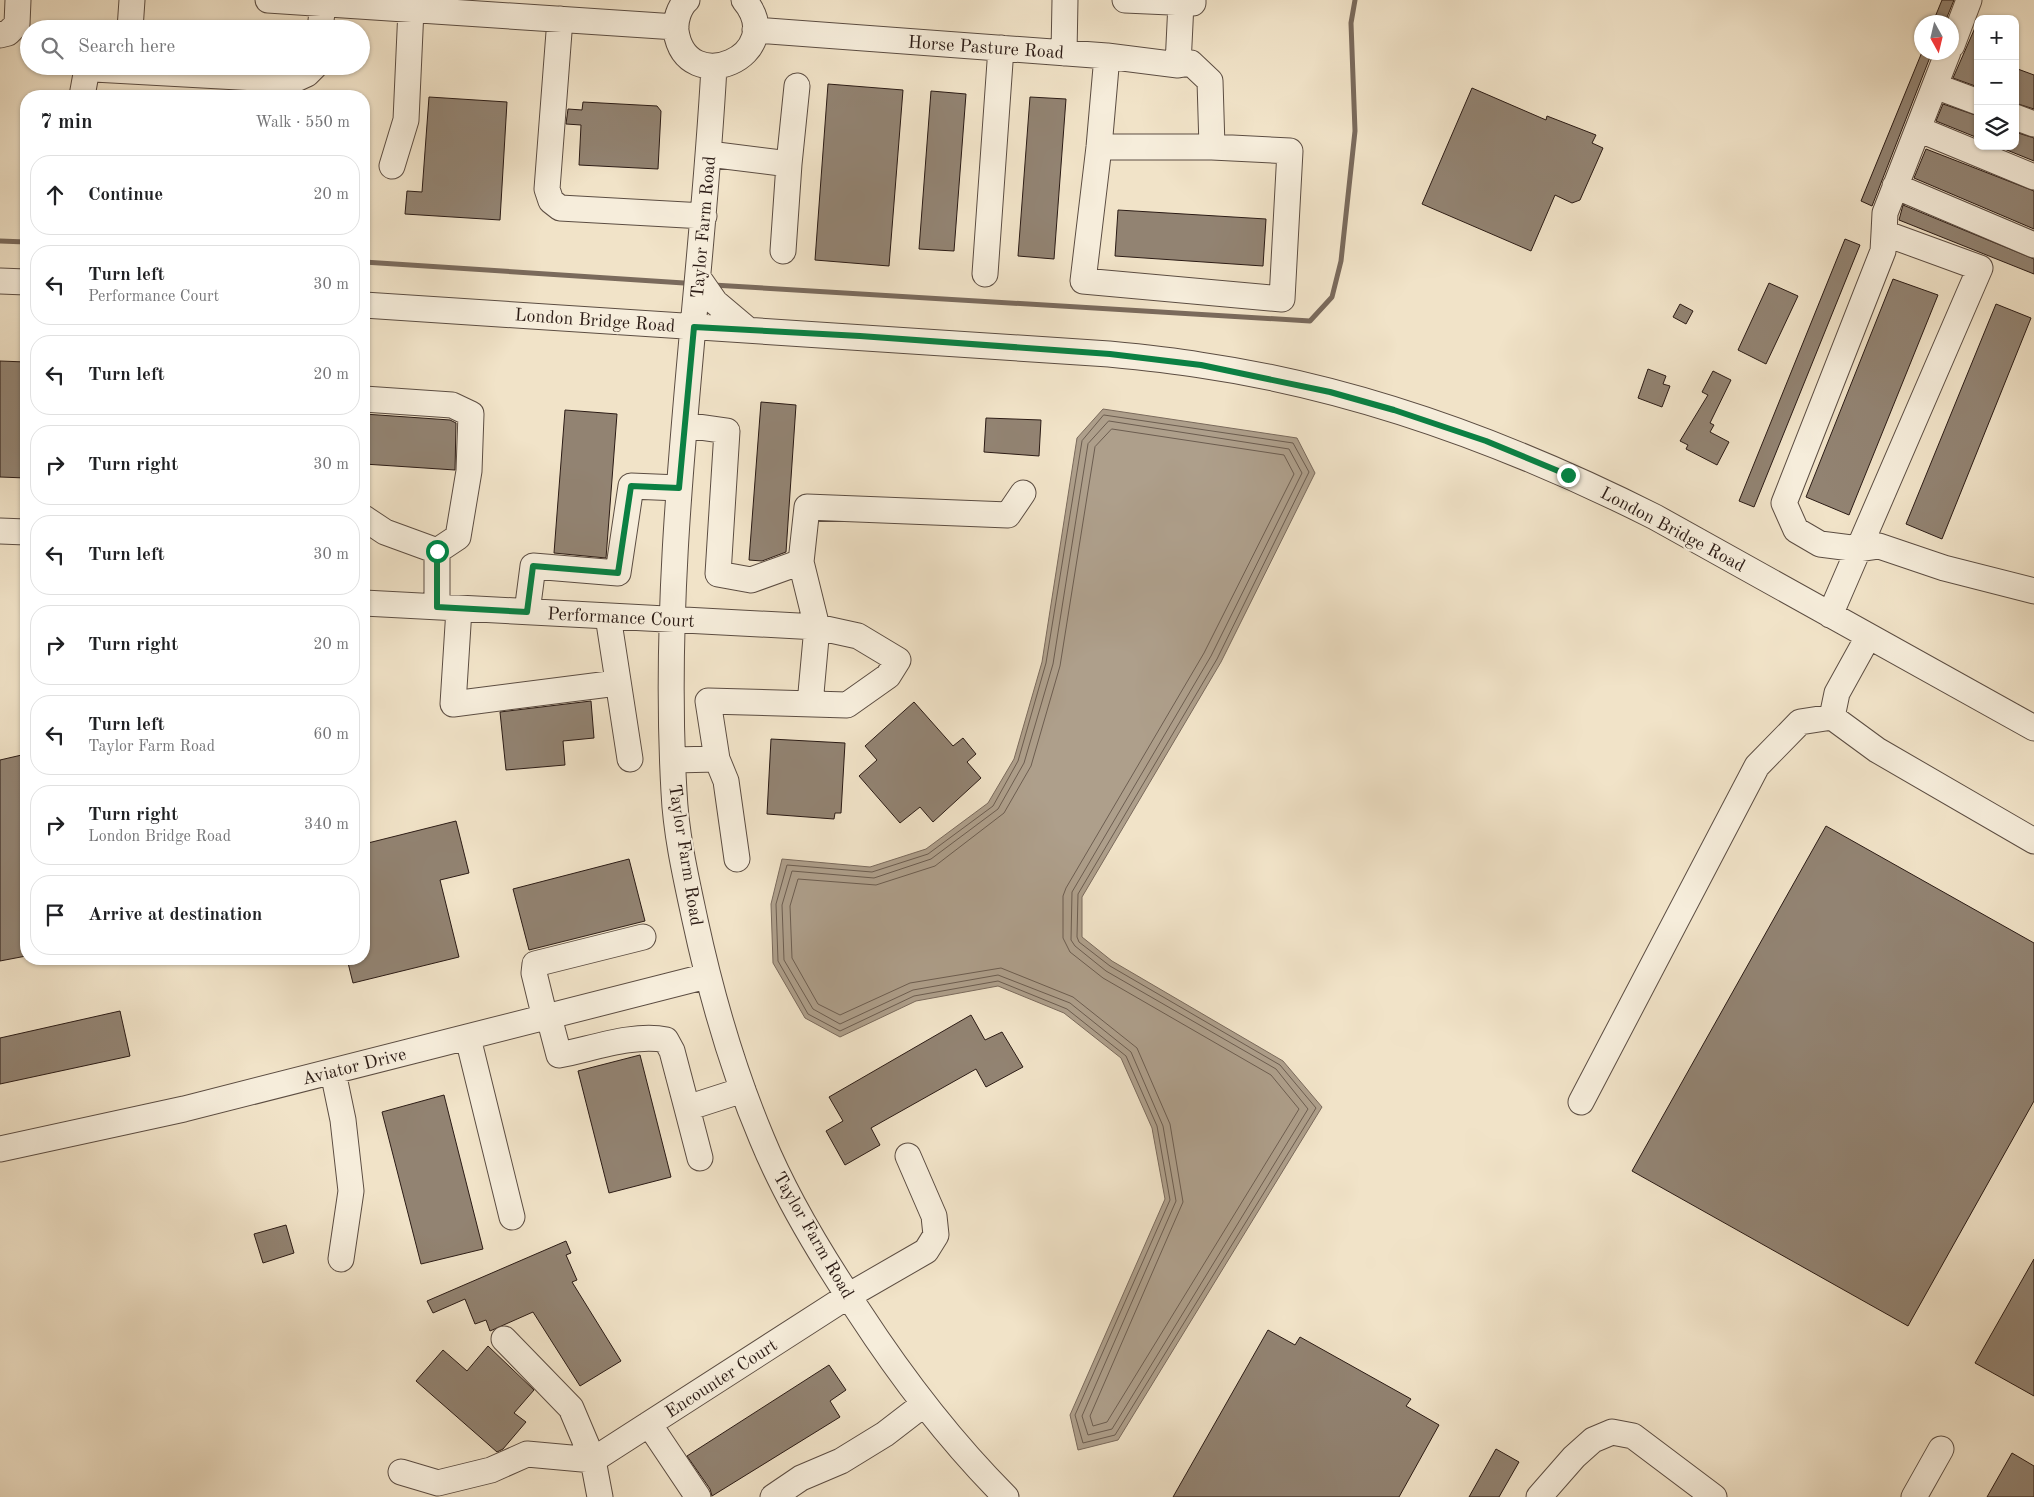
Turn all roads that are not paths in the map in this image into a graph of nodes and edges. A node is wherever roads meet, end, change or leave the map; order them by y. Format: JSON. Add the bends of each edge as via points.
{"nodes":[{"id":1,"x":18,"y":0,"type":"edge"},
{"id":2,"x":132,"y":0,"type":"edge"},
{"id":3,"x":268,"y":0,"type":"edge"},
{"id":4,"x":687,"y":0,"type":"edge"},
{"id":5,"x":744,"y":0,"type":"edge"},
{"id":6,"x":1065,"y":0,"type":"edge"},
{"id":7,"x":1125,"y":0,"type":"edge"},
{"id":8,"x":1969,"y":0,"type":"edge"},
{"id":9,"x":1187,"y":2,"type":"edge"},
{"id":10,"x":323,"y":4,"type":"junction"},
{"id":11,"x":411,"y":10,"type":"junction"},
{"id":12,"x":560,"y":19,"type":"junction"},
{"id":13,"x":131,"y":20,"type":"edge"},
{"id":14,"x":321,"y":20,"type":"edge"},
{"id":15,"x":1959,"y":26,"type":"edge"},
{"id":16,"x":676,"y":27,"type":"junction"},
{"id":17,"x":755,"y":30,"type":"junction"},
{"id":18,"x":0,"y":34,"type":"edge"},
{"id":19,"x":1001,"y":48,"type":"junction"},
{"id":20,"x":1064,"y":53,"type":"junction"},
{"id":21,"x":1107,"y":56,"type":"junction"},
{"id":22,"x":1945,"y":60,"type":"edge"},
{"id":23,"x":1178,"y":65,"type":"junction"},
{"id":24,"x":714,"y":67,"type":"junction"},
{"id":25,"x":86,"y":75,"type":"edge"},
{"id":26,"x":175,"y":75,"type":"edge"},
{"id":27,"x":305,"y":75,"type":"edge"},
{"id":28,"x":797,"y":86,"type":"dead end"},
{"id":29,"x":1935,"y":86,"type":"junction"},
{"id":30,"x":83,"y":90,"type":"edge"},
{"id":31,"x":1974,"y":101,"type":"edge"},
{"id":32,"x":2019,"y":118,"type":"edge"},
{"id":33,"x":2034,"y":124,"type":"edge"},
{"id":34,"x":1918,"y":129,"type":"junction"},
{"id":35,"x":1099,"y":146,"type":"junction"},
{"id":36,"x":1212,"y":147,"type":"junction"},
{"id":37,"x":709,"y":154,"type":"junction"},
{"id":38,"x":788,"y":164,"type":"junction"},
{"id":39,"x":392,"y":166,"type":"dead end"},
{"id":40,"x":2034,"y":177,"type":"edge"},
{"id":41,"x":1895,"y":186,"type":"junction"},
{"id":42,"x":704,"y":216,"type":"junction"},
{"id":43,"x":1884,"y":233,"type":"junction"},
{"id":44,"x":2034,"y":245,"type":"edge"},
{"id":45,"x":783,"y":251,"type":"dead end"},
{"id":46,"x":985,"y":274,"type":"dead end"},
{"id":47,"x":699,"y":279,"type":"junction"},
{"id":48,"x":0,"y":281,"type":"edge"},
{"id":49,"x":20,"y":282,"type":"edge"},
{"id":50,"x":370,"y":305,"type":"edge"},
{"id":51,"x":694,"y":327,"type":"junction"},
{"id":52,"x":747,"y":329,"type":"junction"},
{"id":53,"x":370,"y":399,"type":"edge"},
{"id":54,"x":685,"y":426,"type":"junction"},
{"id":55,"x":679,"y":488,"type":"junction"},
{"id":56,"x":1023,"y":493,"type":"dead end"},
{"id":57,"x":370,"y":522,"type":"edge"},
{"id":58,"x":0,"y":531,"type":"edge"},
{"id":59,"x":20,"y":532,"type":"edge"},
{"id":60,"x":1859,"y":549,"type":"junction"},
{"id":61,"x":437,"y":551,"type":"junction"},
{"id":62,"x":801,"y":562,"type":"junction"},
{"id":63,"x":2034,"y":591,"type":"edge"},
{"id":64,"x":370,"y":603,"type":"edge"},
{"id":65,"x":448,"y":608,"type":"junction"},
{"id":66,"x":527,"y":612,"type":"junction"},
{"id":67,"x":1830,"y":615,"type":"junction"},
{"id":68,"x":608,"y":616,"type":"junction"},
{"id":69,"x":673,"y":620,"type":"junction"},
{"id":70,"x":817,"y":627,"type":"junction"},
{"id":71,"x":1868,"y":637,"type":"junction"},
{"id":72,"x":617,"y":682,"type":"junction"},
{"id":73,"x":810,"y":704,"type":"junction"},
{"id":74,"x":1832,"y":717,"type":"junction"},
{"id":75,"x":2034,"y":728,"type":"edge"},
{"id":76,"x":630,"y":759,"type":"dead end"},
{"id":77,"x":717,"y":759,"type":"junction"},
{"id":78,"x":673,"y":760,"type":"junction"},
{"id":79,"x":2034,"y":841,"type":"edge"},
{"id":80,"x":737,"y":859,"type":"dead end"},
{"id":81,"x":643,"y":937,"type":"dead end"},
{"id":82,"x":707,"y":976,"type":"junction"},
{"id":83,"x":547,"y":1018,"type":"junction"},
{"id":84,"x":468,"y":1038,"type":"junction"},
{"id":85,"x":333,"y":1072,"type":"junction"},
{"id":86,"x":743,"y":1090,"type":"junction"},
{"id":87,"x":1581,"y":1102,"type":"dead end"},
{"id":88,"x":687,"y":1108,"type":"junction"},
{"id":89,"x":0,"y":1149,"type":"edge"},
{"id":90,"x":908,"y":1156,"type":"dead end"},
{"id":91,"x":700,"y":1158,"type":"dead end"},
{"id":92,"x":512,"y":1217,"type":"dead end"},
{"id":93,"x":342,"y":1259,"type":"dead end"},
{"id":94,"x":848,"y":1296,"type":"junction"},
{"id":95,"x":504,"y":1339,"type":"dead end"},
{"id":96,"x":924,"y":1404,"type":"junction"},
{"id":97,"x":649,"y":1424,"type":"junction"},
{"id":98,"x":1941,"y":1449,"type":"dead end"},
{"id":99,"x":593,"y":1460,"type":"junction"},
{"id":100,"x":401,"y":1472,"type":"dead end"},
{"id":101,"x":600,"y":1497,"type":"edge"},
{"id":102,"x":698,"y":1497,"type":"edge"},
{"id":103,"x":773,"y":1497,"type":"edge"},
{"id":104,"x":1006,"y":1497,"type":"edge"},
{"id":105,"x":1539,"y":1497,"type":"edge"},
{"id":106,"x":1714,"y":1497,"type":"edge"},
{"id":107,"x":1914,"y":1497,"type":"edge"}],
"edges":[{"from":1,"to":18,"type":"street","via":[[17,24],[8,33]]},
{"from":2,"to":13,"type":"street"},
{"from":3,"to":10,"type":"street"},
{"from":4,"to":16,"type":"street","via":[[678,14]]},
{"from":5,"to":17,"type":"street","via":[[754,18]]},
{"from":6,"to":20,"type":"street"},
{"from":7,"to":9,"type":"street"},
{"from":8,"to":15,"type":"street"},
{"from":9,"to":23,"type":"street"},
{"from":10,"to":11,"type":"street"},
{"from":10,"to":14,"type":"street"},
{"from":11,"to":12,"type":"street"},
{"from":11,"to":39,"type":"street","via":[[406,120]]},
{"from":12,"to":16,"type":"street"},
{"from":12,"to":42,"type":"street","via":[[547,189],[551,201],[560,208]]},
{"from":16,"to":24,"type":"street","via":[[683,50],[702,64]]},
{"from":17,"to":19,"type":"street","name":"Horse Pasture Road"},
{"from":17,"to":24,"type":"street","via":[[746,52],[726,66]]},
{"from":19,"to":20,"type":"street","name":"Horse Pasture Road"},
{"from":19,"to":46,"type":"street"},
{"from":20,"to":21,"type":"street","name":"Horse Pasture Road"},
{"from":21,"to":23,"type":"street","name":"Horse Pasture Road"},
{"from":21,"to":35,"type":"street"},
{"from":22,"to":29,"type":"street"},
{"from":23,"to":36,"type":"street","name":"Horse Pasture Road","via":[[1190,63],[1210,81]]},
{"from":24,"to":37,"type":"street","name":"Taylor Farm Road"},
{"from":25,"to":30,"type":"street"},
{"from":26,"to":27,"type":"street","via":[[294,80]]},
{"from":28,"to":38,"type":"street"},
{"from":29,"to":31,"type":"street"},
{"from":29,"to":34,"type":"street"},
{"from":32,"to":33,"type":"street"},
{"from":34,"to":40,"type":"street"},
{"from":34,"to":41,"type":"street"},
{"from":35,"to":36,"type":"street"},
{"from":35,"to":36,"type":"street","via":[[1084,282],[1282,299],[1290,151]]},
{"from":37,"to":38,"type":"street"},
{"from":37,"to":42,"type":"street","name":"Taylor Farm Road"},
{"from":38,"to":45,"type":"street"},
{"from":41,"to":43,"type":"street","via":[[1884,213]]},
{"from":41,"to":44,"type":"street"},
{"from":42,"to":47,"type":"street","name":"Taylor Farm Road"},
{"from":43,"to":60,"type":"street","via":[[1883,251],[1784,503],[1796,530],[1820,544]]},
{"from":43,"to":60,"type":"street","via":[[1980,268]]},
{"from":47,"to":51,"type":"street","name":"Taylor Farm Road"},
{"from":47,"to":52,"type":"street","via":[[725,313]]},
{"from":48,"to":49,"type":"street"},
{"from":50,"to":51,"type":"street","name":"London Bridge Road"},
{"from":51,"to":52,"type":"street","name":"London Bridge Road"},
{"from":51,"to":54,"type":"street","name":"Taylor Farm Road"},
{"from":52,"to":67,"type":"street","name":"London Bridge Road","via":[[1110,354],[1201,365],[1330,392],[1441,425],[1568,475],[1655,517]]},
{"from":53,"to":61,"type":"street","via":[[452,405],[471,414],[469,471],[458,537]]},
{"from":54,"to":55,"type":"street","name":"Taylor Farm Road"},
{"from":54,"to":62,"type":"street","via":[[728,431],[718,574],[752,580]]},
{"from":55,"to":66,"type":"street","via":[[631,486],[618,573],[533,566]]},
{"from":55,"to":69,"type":"street","name":"Taylor Farm Road"},
{"from":56,"to":62,"type":"street","via":[[1008,515],[807,507]]},
{"from":57,"to":61,"type":"street","via":[[385,532]]},
{"from":58,"to":59,"type":"street"},
{"from":60,"to":63,"type":"street","via":[[1879,546],[1944,568]]},
{"from":60,"to":67,"type":"street"},
{"from":61,"to":65,"type":"street"},
{"from":62,"to":70,"type":"street"},
{"from":64,"to":65,"type":"street","name":"Performance Court"},
{"from":65,"to":66,"type":"street","name":"Performance Court"},
{"from":65,"to":72,"type":"street","via":[[453,704]]},
{"from":66,"to":68,"type":"street","name":"Performance Court"},
{"from":67,"to":71,"type":"street","name":"London Bridge Road"},
{"from":68,"to":69,"type":"street","name":"Performance Court"},
{"from":68,"to":72,"type":"street"},
{"from":69,"to":70,"type":"street","name":"Performance Court"},
{"from":69,"to":78,"type":"street","name":"Taylor Farm Road"},
{"from":70,"to":73,"type":"street"},
{"from":70,"to":73,"type":"street","name":"Performance Court","via":[[858,636],[898,660],[888,676],[846,705]]},
{"from":71,"to":74,"type":"street","via":[[1837,693]]},
{"from":71,"to":75,"type":"street","name":"London Bridge Road"},
{"from":72,"to":76,"type":"street"},
{"from":73,"to":77,"type":"street","via":[[708,701]]},
{"from":74,"to":79,"type":"street","via":[[1877,750]]},
{"from":74,"to":87,"type":"street","via":[[1800,722],[1757,766]]},
{"from":77,"to":78,"type":"street"},
{"from":77,"to":80,"type":"street","via":[[726,781]]},
{"from":78,"to":82,"type":"street","name":"Taylor Farm Road","via":[[683,863]]},
{"from":81,"to":83,"type":"street","via":[[534,964]]},
{"from":82,"to":83,"type":"street","name":"Aviator Drive"},
{"from":82,"to":86,"type":"street","name":"Taylor Farm Road"},
{"from":83,"to":84,"type":"street","name":"Aviator Drive"},
{"from":83,"to":88,"type":"street","via":[[559,1055],[634,1039],[655,1037],[666,1040],[672,1050]]},
{"from":84,"to":85,"type":"street","name":"Aviator Drive"},
{"from":84,"to":92,"type":"street"},
{"from":85,"to":89,"type":"street","name":"Aviator Drive"},
{"from":85,"to":93,"type":"street","via":[[343,1120],[351,1191]]},
{"from":86,"to":88,"type":"street"},
{"from":86,"to":94,"type":"street","name":"Taylor Farm Road","via":[[794,1208]]},
{"from":88,"to":91,"type":"street"},
{"from":90,"to":94,"type":"street","name":"Encounter Court","via":[[934,1216],[936,1235],[926,1251]]},
{"from":94,"to":96,"type":"street","name":"Taylor Farm Road"},
{"from":94,"to":97,"type":"street","name":"Encounter Court"},
{"from":95,"to":99,"type":"street","via":[[571,1408]]},
{"from":96,"to":103,"type":"street","via":[[885,1434],[841,1460],[801,1478]]},
{"from":96,"to":104,"type":"street","name":"Taylor Farm Road","via":[[974,1465]]},
{"from":97,"to":99,"type":"street","name":"Encounter Court"},
{"from":97,"to":102,"type":"street"},
{"from":98,"to":107,"type":"street"},
{"from":99,"to":100,"type":"street","via":[[527,1454],[491,1470],[438,1483]]},
{"from":99,"to":101,"type":"street"},
{"from":105,"to":106,"type":"street","via":[[1593,1440],[1612,1432],[1633,1436]]}]}
